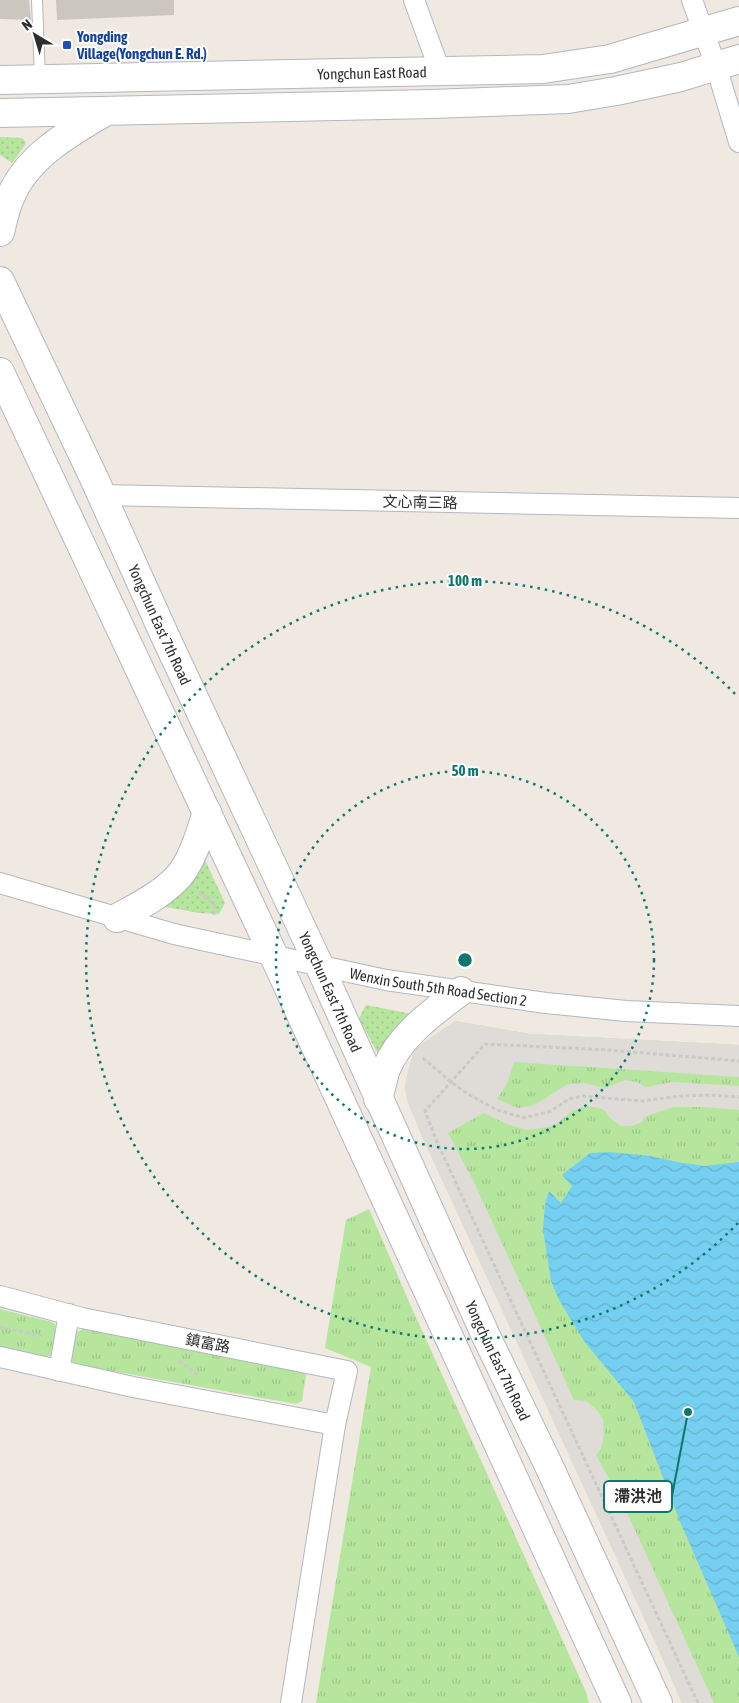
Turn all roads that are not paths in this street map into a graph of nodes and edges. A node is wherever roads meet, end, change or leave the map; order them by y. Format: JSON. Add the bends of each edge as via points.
{"nodes":[{"id":1,"x":37,"y":0,"type":"edge"},
{"id":2,"x":414,"y":0,"type":"edge"},
{"id":3,"x":692,"y":0,"type":"edge"},
{"id":4,"x":739,"y":21,"type":"edge"},
{"id":5,"x":703,"y":32,"type":"junction"},
{"id":6,"x":727,"y":62,"type":"edge"},
{"id":7,"x":440,"y":71,"type":"junction"},
{"id":8,"x":0,"y":80,"type":"edge"},
{"id":9,"x":40,"y":80,"type":"junction"},
{"id":10,"x":106,"y":111,"type":"junction"},
{"id":11,"x":0,"y":113,"type":"edge"},
{"id":12,"x":739,"y":142,"type":"edge"},
{"id":13,"x":0,"y":232,"type":"edge"},
{"id":14,"x":0,"y":281,"type":"edge"},
{"id":15,"x":0,"y":372,"type":"edge"},
{"id":16,"x":102,"y":495,"type":"junction"},
{"id":17,"x":739,"y":508,"type":"edge"},
{"id":18,"x":207,"y":812,"type":"junction"},
{"id":19,"x":0,"y":883,"type":"edge"},
{"id":20,"x":117,"y":918,"type":"junction"},
{"id":21,"x":274,"y":956,"type":"junction"},
{"id":22,"x":319,"y":965,"type":"junction"},
{"id":23,"x":461,"y":991,"type":"junction"},
{"id":24,"x":739,"y":1016,"type":"edge"},
{"id":25,"x":378,"y":1099,"type":"junction"},
{"id":26,"x":0,"y":1296,"type":"edge"},
{"id":27,"x":69,"y":1314,"type":"junction"},
{"id":28,"x":0,"y":1357,"type":"edge"},
{"id":29,"x":58,"y":1371,"type":"junction"},
{"id":30,"x":335,"y":1425,"type":"junction"},
{"id":31,"x":611,"y":1696,"type":"edge"},
{"id":32,"x":291,"y":1703,"type":"edge"},
{"id":33,"x":658,"y":1703,"type":"edge"}],
"edges":[{"from":1,"to":9,"type":"lane"},
{"from":2,"to":7,"type":"street"},
{"from":3,"to":5,"type":"street"},
{"from":4,"to":5,"type":"street","name":"Yongchun East Road"},
{"from":5,"to":6,"type":"street"},
{"from":5,"to":7,"type":"street","name":"Yongchun East Road","via":[[610,59],[553,68]]},
{"from":6,"to":10,"type":"street","via":[[681,76],[568,99]]},
{"from":6,"to":12,"type":"street"},
{"from":7,"to":9,"type":"street","name":"Yongchun East Road"},
{"from":8,"to":9,"type":"street","name":"Yongchun East Road"},
{"from":10,"to":11,"type":"street"},
{"from":10,"to":13,"type":"street","via":[[71,132],[32,164],[10,197]]},
{"from":14,"to":16,"type":"street","name":"Yongchun East 7th Road"},
{"from":15,"to":18,"type":"street"},
{"from":16,"to":17,"type":"street","name":"文心南三路"},
{"from":16,"to":22,"type":"street","name":"Yongchun East 7th Road"},
{"from":18,"to":20,"type":"street","via":[[195,848],[180,876],[150,900]]},
{"from":18,"to":21,"type":"street"},
{"from":19,"to":20,"type":"street","name":"Wenxin South 5th Road Section 2"},
{"from":20,"to":21,"type":"street","name":"Wenxin South 5th Road Section 2"},
{"from":21,"to":22,"type":"street","name":"Wenxin South 5th Road Section 2"},
{"from":21,"to":31,"type":"street"},
{"from":22,"to":23,"type":"street","name":"Wenxin South 5th Road Section 2","via":[[386,980]]},
{"from":22,"to":25,"type":"street","name":"Yongchun East 7th Road"},
{"from":23,"to":24,"type":"street","name":"Wenxin South 5th Road Section 2","via":[[626,1011]]},
{"from":23,"to":25,"type":"street","via":[[423,1020],[398,1048],[386,1069]]},
{"from":25,"to":33,"type":"street","name":"Yongchun East 7th Road"},
{"from":26,"to":27,"type":"street","name":"鎮富路"},
{"from":27,"to":29,"type":"street"},
{"from":27,"to":30,"type":"street","name":"鎮富路","via":[[348,1371]]},
{"from":28,"to":29,"type":"street"},
{"from":29,"to":30,"type":"street"},
{"from":30,"to":32,"type":"street"}]}
